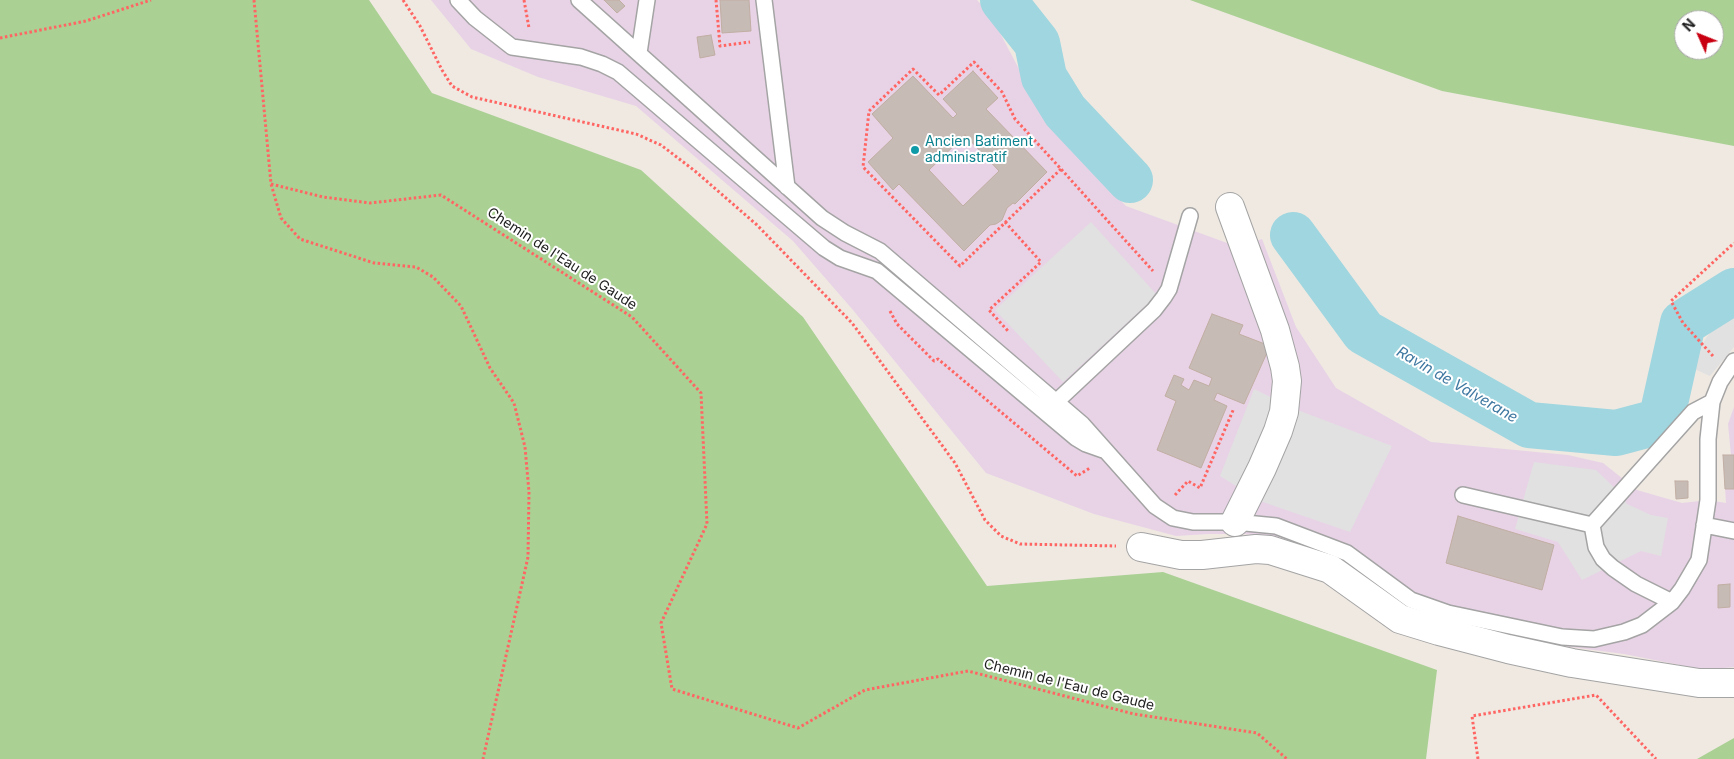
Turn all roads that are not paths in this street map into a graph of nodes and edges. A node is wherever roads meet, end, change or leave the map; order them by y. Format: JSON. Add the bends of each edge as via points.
{"nodes":[{"id":1,"x":458,"y":0,"type":"edge"},
{"id":2,"x":579,"y":0,"type":"edge"},
{"id":3,"x":647,"y":0,"type":"edge"},
{"id":4,"x":764,"y":0,"type":"edge"},
{"id":5,"x":639,"y":53,"type":"junction"},
{"id":6,"x":787,"y":187,"type":"junction"},
{"id":7,"x":1230,"y":207,"type":"dead end"},
{"id":8,"x":1190,"y":216,"type":"dead end"},
{"id":9,"x":1734,"y":361,"type":"edge"},
{"id":10,"x":1056,"y":402,"type":"junction"},
{"id":11,"x":1712,"y":402,"type":"junction"},
{"id":12,"x":1103,"y":450,"type":"junction"},
{"id":13,"x":1463,"y":495,"type":"dead end"},
{"id":14,"x":1234,"y":522,"type":"junction"},
{"id":15,"x":1592,"y":525,"type":"junction"},
{"id":16,"x":1704,"y":525,"type":"junction"},
{"id":17,"x":1734,"y":531,"type":"edge"},
{"id":18,"x":1141,"y":547,"type":"road end"},
{"id":19,"x":1672,"y":602,"type":"junction"},
{"id":20,"x":1734,"y":683,"type":"edge"}],
"edges":[{"from":1,"to":12,"type":"lane","via":[[475,18],[512,46],[581,57],[618,72],[824,248],[840,258],[877,271],[1076,438]]},
{"from":2,"to":5,"type":"lane"},
{"from":3,"to":5,"type":"lane"},
{"from":4,"to":6,"type":"lane"},
{"from":5,"to":6,"type":"lane"},
{"from":6,"to":10,"type":"lane","via":[[845,234],[880,251]]},
{"from":7,"to":14,"type":"street","via":[[1275,330],[1287,381],[1284,412],[1278,431]]},
{"from":8,"to":10,"type":"lane","via":[[1169,288],[1154,310]]},
{"from":9,"to":11,"type":"lane"},
{"from":10,"to":12,"type":"lane","via":[[1082,424]]},
{"from":11,"to":15,"type":"lane","via":[[1693,412]]},
{"from":11,"to":16,"type":"lane"},
{"from":12,"to":14,"type":"lane","via":[[1155,506],[1174,518],[1193,522]]},
{"from":13,"to":15,"type":"lane"},
{"from":14,"to":19,"type":"lane","via":[[1276,526],[1347,553],[1397,592],[1417,603],[1461,617],[1562,637],[1594,639],[1624,632],[1642,625]]},
{"from":15,"to":19,"type":"lane","via":[[1596,547],[1603,559],[1636,584]]},
{"from":16,"to":17,"type":"lane"},
{"from":16,"to":19,"type":"lane","via":[[1699,560]]},
{"from":18,"to":20,"type":"street","via":[[1181,555],[1270,550],[1330,569],[1400,619],[1439,631],[1572,664],[1699,683]]}]}
